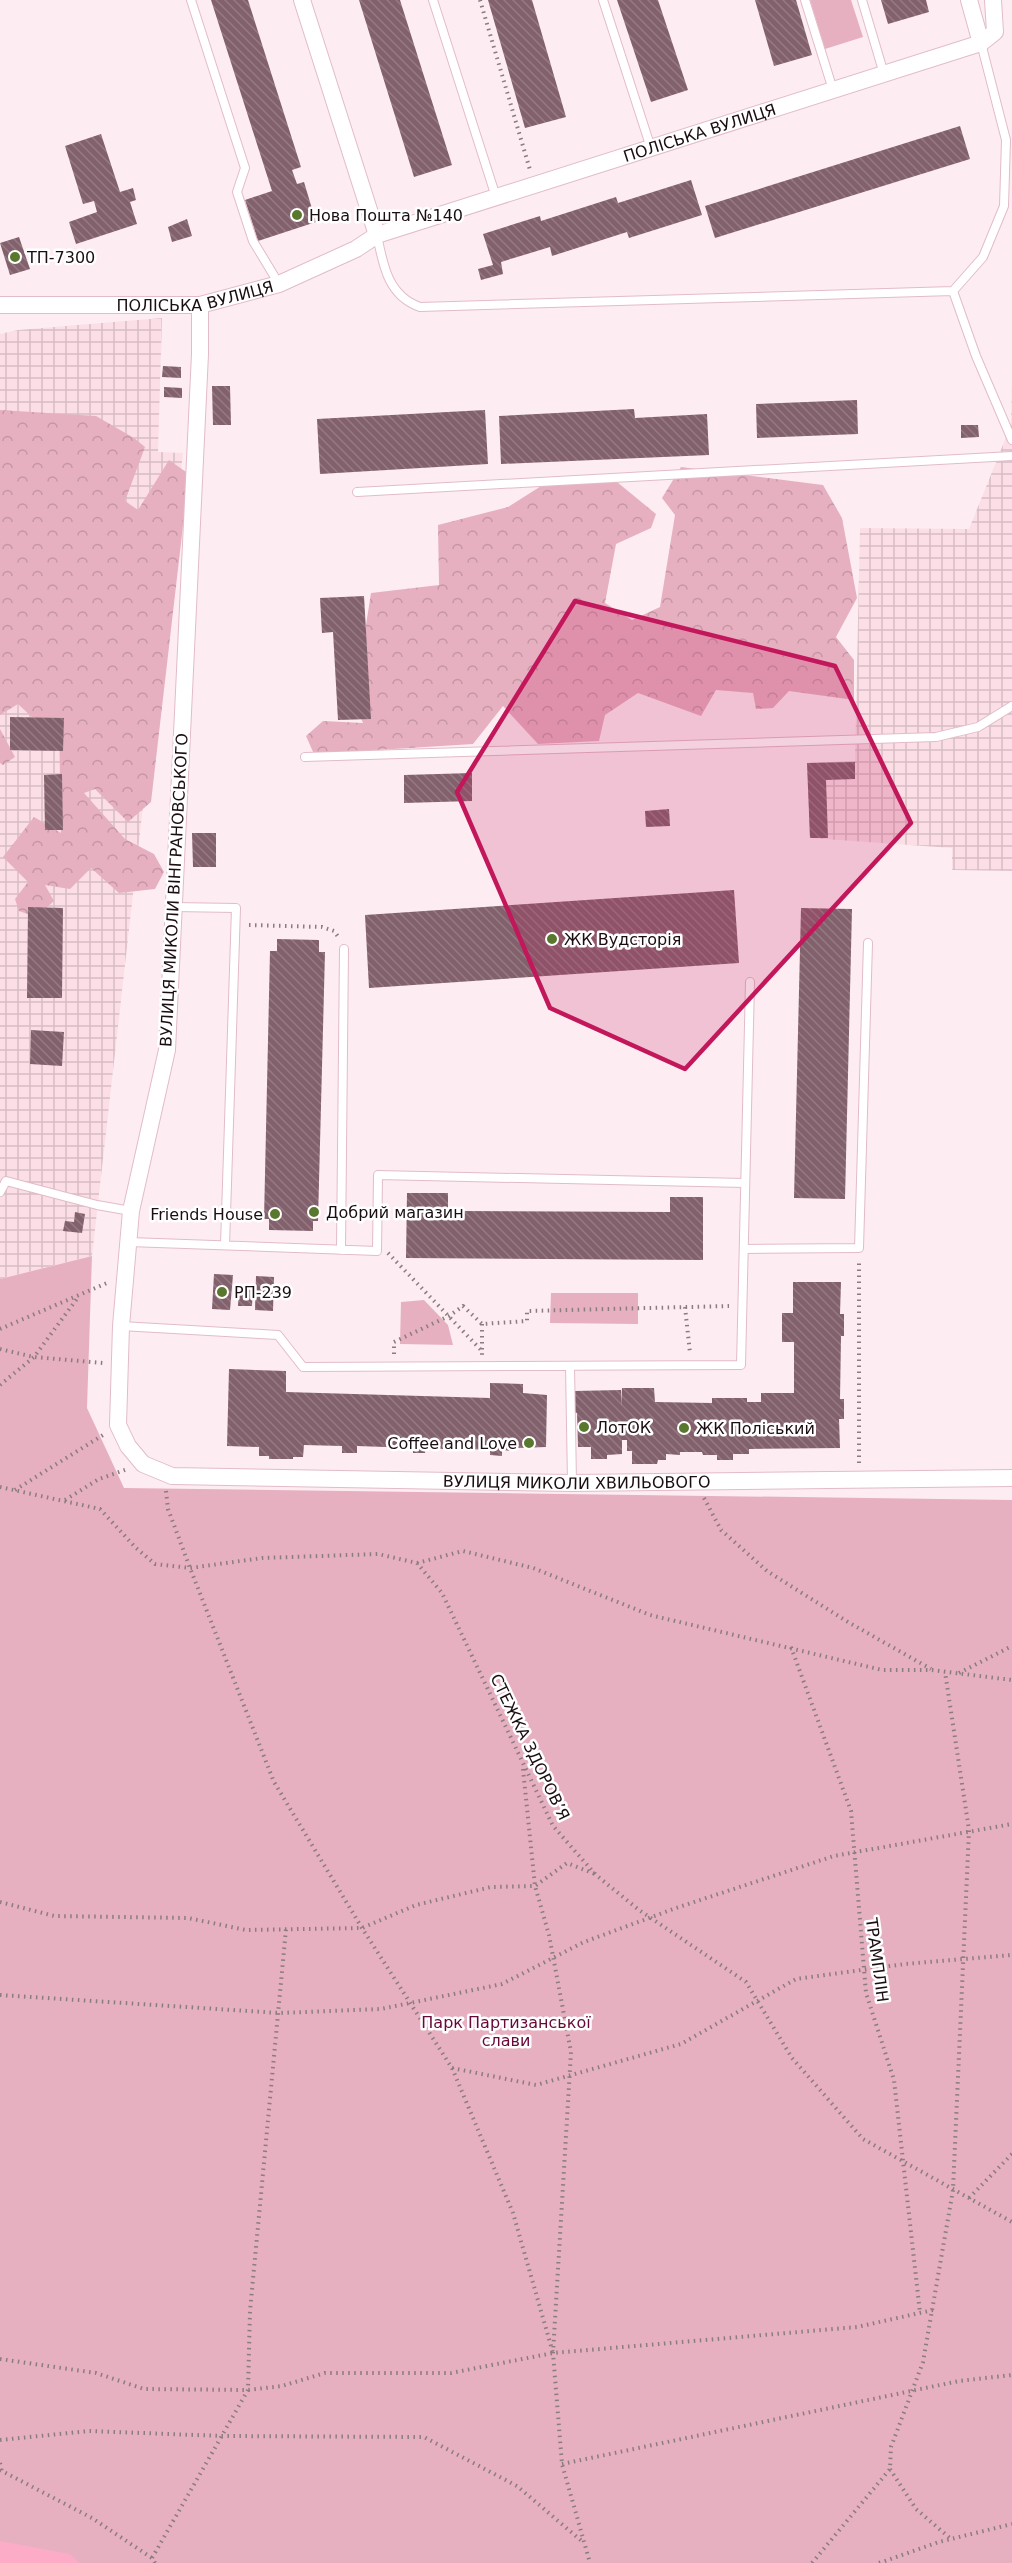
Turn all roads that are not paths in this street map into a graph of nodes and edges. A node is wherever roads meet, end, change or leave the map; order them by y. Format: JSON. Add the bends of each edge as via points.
{"nodes":[{"id":1,"x":191,"y":0,"type":"edge"},
{"id":2,"x":302,"y":0,"type":"edge"},
{"id":3,"x":433,"y":0,"type":"edge"},
{"id":4,"x":603,"y":0,"type":"edge"},
{"id":5,"x":805,"y":0,"type":"edge"},
{"id":6,"x":861,"y":0,"type":"edge"},
{"id":7,"x":969,"y":0,"type":"edge"},
{"id":8,"x":993,"y":0,"type":"edge"},
{"id":9,"x":981,"y":43,"type":"junction"},
{"id":10,"x":884,"y":74,"type":"junction"},
{"id":11,"x":833,"y":90,"type":"junction"},
{"id":12,"x":651,"y":148,"type":"junction"},
{"id":13,"x":496,"y":197,"type":"junction"},
{"id":14,"x":377,"y":235,"type":"junction"},
{"id":15,"x":279,"y":284,"type":"junction"},
{"id":16,"x":953,"y":291,"type":"junction"},
{"id":17,"x":0,"y":305,"type":"edge"},
{"id":18,"x":200,"y":305,"type":"junction"},
{"id":19,"x":1012,"y":440,"type":"edge"},
{"id":20,"x":1012,"y":456,"type":"edge"},
{"id":21,"x":357,"y":492,"type":"dead end"},
{"id":22,"x":1012,"y":706,"type":"edge"},
{"id":23,"x":305,"y":757,"type":"dead end"},
{"id":24,"x":174,"y":906,"type":"junction"},
{"id":25,"x":868,"y":943,"type":"dead end"},
{"id":26,"x":344,"y":949,"type":"road end"},
{"id":27,"x":750,"y":982,"type":"dead end"},
{"id":28,"x":746,"y":1183,"type":"junction"},
{"id":29,"x":0,"y":1192,"type":"edge"},
{"id":30,"x":131,"y":1211,"type":"junction"},
{"id":31,"x":129,"y":1242,"type":"junction"},
{"id":32,"x":225,"y":1245,"type":"junction"},
{"id":33,"x":744,"y":1249,"type":"junction"},
{"id":34,"x":340,"y":1250,"type":"junction"},
{"id":35,"x":121,"y":1326,"type":"junction"},
{"id":36,"x":570,"y":1366,"type":"junction"},
{"id":37,"x":150,"y":1467,"type":"joint"},
{"id":38,"x":1012,"y":1478,"type":"edge"},
{"id":39,"x":572,"y":1483,"type":"junction"}],
"edges":[{"from":1,"to":15,"type":"lane","via":[[245,168],[237,192],[253,241]]},
{"from":2,"to":14,"type":"street"},
{"from":3,"to":13,"type":"lane"},
{"from":4,"to":12,"type":"lane"},
{"from":5,"to":11,"type":"lane"},
{"from":6,"to":10,"type":"lane"},
{"from":7,"to":9,"type":"street"},
{"from":8,"to":9,"type":"street","via":[[995,32]]},
{"from":9,"to":10,"type":"street","name":"ПОЛІСЬКА ВУЛИЦЯ"},
{"from":9,"to":16,"type":"lane","via":[[1006,140],[1004,206],[983,257]]},
{"from":10,"to":11,"type":"street","name":"ПОЛІСЬКА ВУЛИЦЯ"},
{"from":11,"to":12,"type":"street","name":"ПОЛІСЬКА ВУЛИЦЯ"},
{"from":12,"to":13,"type":"street","name":"ПОЛІСЬКА ВУЛИЦЯ"},
{"from":13,"to":14,"type":"street","name":"ПОЛІСЬКА ВУЛИЦЯ"},
{"from":14,"to":15,"type":"street","name":"ПОЛІСЬКА ВУЛИЦЯ","via":[[356,249]]},
{"from":14,"to":16,"type":"lane","via":[[392,288],[406,302],[420,307]]},
{"from":15,"to":18,"type":"street","name":"ПОЛІСЬКА ВУЛИЦЯ"},
{"from":16,"to":19,"type":"lane"},
{"from":17,"to":18,"type":"street","name":"ПОЛІСЬКА ВУЛИЦЯ"},
{"from":18,"to":24,"type":"street","name":"ВУЛИЦЯ МИКОЛИ ВІНГРАНОВСЬКОГО"},
{"from":20,"to":21,"type":"lane"},
{"from":22,"to":23,"type":"lane","via":[[978,727],[936,737]]},
{"from":24,"to":30,"type":"street","name":"ВУЛИЦЯ МИКОЛИ ВІНГРАНОВСЬКОГО","via":[[167,1050]]},
{"from":24,"to":32,"type":"lane","via":[[236,908]]},
{"from":25,"to":33,"type":"lane","via":[[859,1248]]},
{"from":26,"to":34,"type":"lane"},
{"from":27,"to":28,"type":"lane"},
{"from":28,"to":33,"type":"lane"},
{"from":28,"to":34,"type":"lane","via":[[378,1175],[377,1251]]},
{"from":29,"to":30,"type":"lane","via":[[6,1181]]},
{"from":30,"to":31,"type":"street","name":"ВУЛИЦЯ МИКОЛИ ВІНГРАНОВСЬКОГО"},
{"from":31,"to":32,"type":"lane"},
{"from":31,"to":35,"type":"street","name":"ВУЛИЦЯ МИКОЛИ ВІНГРАНОВСЬКОГО"},
{"from":32,"to":34,"type":"lane"},
{"from":33,"to":36,"type":"lane","via":[[741,1365]]},
{"from":35,"to":36,"type":"lane","via":[[278,1335],[303,1367]]},
{"from":35,"to":37,"type":"street","name":"ВУЛИЦЯ МИКОЛИ ВІНГРАНОВСЬКОГО","via":[[118,1425],[128,1446]]},
{"from":36,"to":39,"type":"lane"},
{"from":37,"to":39,"type":"street","name":"ВУЛИЦЯ МИКОЛИ ХВИЛЬОВОГО","via":[[172,1476]]},
{"from":38,"to":39,"type":"street","name":"ВУЛИЦЯ МИКОЛИ ХВИЛЬОВОГО"}]}
